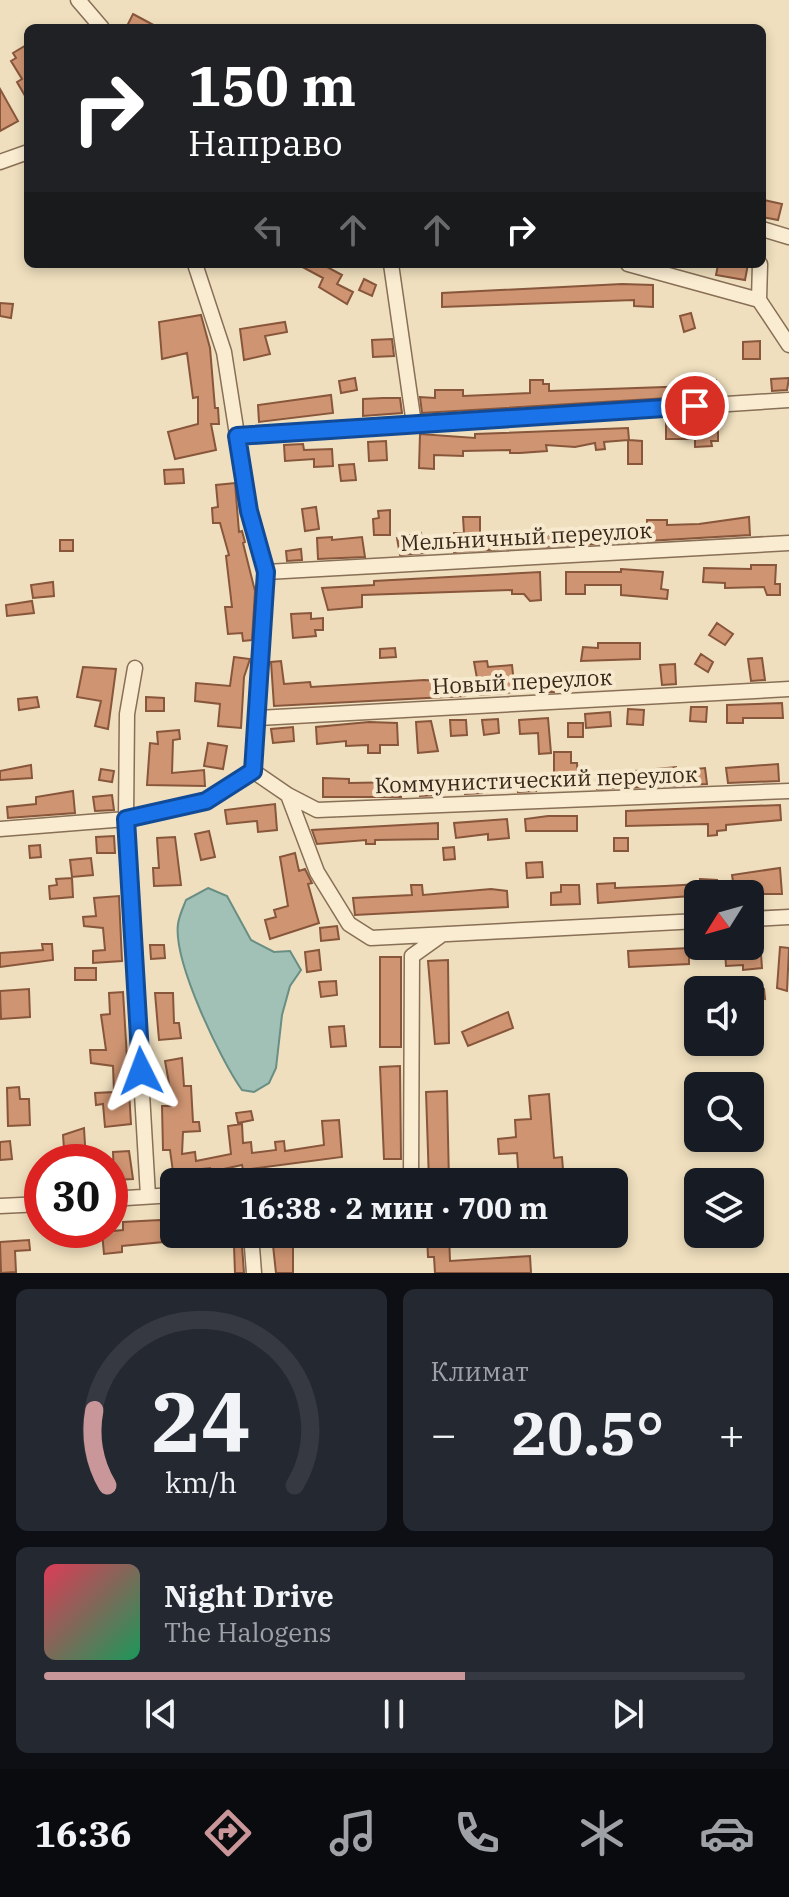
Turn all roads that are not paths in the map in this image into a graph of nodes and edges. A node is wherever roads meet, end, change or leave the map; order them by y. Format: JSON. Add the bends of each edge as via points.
{"nodes":[{"id":1,"x":78,"y":0,"type":"edge"},
{"id":2,"x":99,"y":24,"type":"edge"},
{"id":3,"x":24,"y":153,"type":"edge"},
{"id":4,"x":0,"y":162,"type":"edge"},
{"id":5,"x":766,"y":230,"type":"edge"},
{"id":6,"x":789,"y":237,"type":"edge"},
{"id":7,"x":196,"y":268,"type":"edge"},
{"id":8,"x":392,"y":268,"type":"edge"},
{"id":9,"x":643,"y":268,"type":"edge"},
{"id":10,"x":760,"y":268,"type":"edge"},
{"id":11,"x":759,"y":300,"type":"junction"},
{"id":12,"x":787,"y":341,"type":"edge"},
{"id":13,"x":789,"y":400,"type":"edge"},
{"id":14,"x":414,"y":424,"type":"junction"},
{"id":15,"x":237,"y":436,"type":"junction"},
{"id":16,"x":789,"y":543,"type":"edge"},
{"id":17,"x":266,"y":572,"type":"junction"},
{"id":18,"x":135,"y":668,"type":"dead end"},
{"id":19,"x":789,"y":689,"type":"edge"},
{"id":20,"x":258,"y":718,"type":"junction"},
{"id":21,"x":253,"y":771,"type":"junction"},
{"id":22,"x":789,"y":791,"type":"edge"},
{"id":23,"x":288,"y":795,"type":"junction"},
{"id":24,"x":126,"y":819,"type":"junction"},
{"id":25,"x":0,"y":829,"type":"edge"},
{"id":26,"x":789,"y":917,"type":"edge"},
{"id":27,"x":764,"y":918,"type":"edge"},
{"id":28,"x":684,"y":922,"type":"edge"},
{"id":29,"x":441,"y":935,"type":"junction"},
{"id":30,"x":411,"y":1168,"type":"edge"},
{"id":31,"x":148,"y":1196,"type":"junction"},
{"id":32,"x":160,"y":1196,"type":"edge"},
{"id":33,"x":128,"y":1198,"type":"edge"},
{"id":34,"x":24,"y":1205,"type":"edge"},
{"id":35,"x":0,"y":1206,"type":"edge"},
{"id":36,"x":252,"y":1248,"type":"edge"},
{"id":37,"x":254,"y":1273,"type":"edge"}],
"edges":[{"from":1,"to":2,"type":"street"},
{"from":3,"to":4,"type":"street"},
{"from":5,"to":6,"type":"street"},
{"from":7,"to":15,"type":"street","via":[[224,352]]},
{"from":8,"to":14,"type":"street"},
{"from":9,"to":11,"type":"street"},
{"from":10,"to":11,"type":"street"},
{"from":11,"to":12,"type":"street"},
{"from":13,"to":14,"type":"street"},
{"from":14,"to":15,"type":"street"},
{"from":15,"to":17,"type":"street"},
{"from":16,"to":17,"type":"street","name":"Мельничный переулок"},
{"from":17,"to":20,"type":"street"},
{"from":18,"to":24,"type":"street","via":[[127,714]]},
{"from":19,"to":20,"type":"street","name":"Новый переулок"},
{"from":20,"to":21,"type":"street"},
{"from":21,"to":23,"type":"street","name":"Коммунистический переулок"},
{"from":21,"to":24,"type":"street","via":[[206,801]]},
{"from":22,"to":23,"type":"street","name":"Коммунистический переулок","via":[[317,810]]},
{"from":23,"to":29,"type":"street","via":[[317,872],[349,924],[371,938]]},
{"from":24,"to":25,"type":"street"},
{"from":24,"to":31,"type":"street"},
{"from":26,"to":27,"type":"street"},
{"from":28,"to":29,"type":"street"},
{"from":29,"to":30,"type":"street","via":[[412,956]]},
{"from":31,"to":32,"type":"street"},
{"from":31,"to":33,"type":"street"},
{"from":34,"to":35,"type":"street"},
{"from":36,"to":37,"type":"street"}]}
